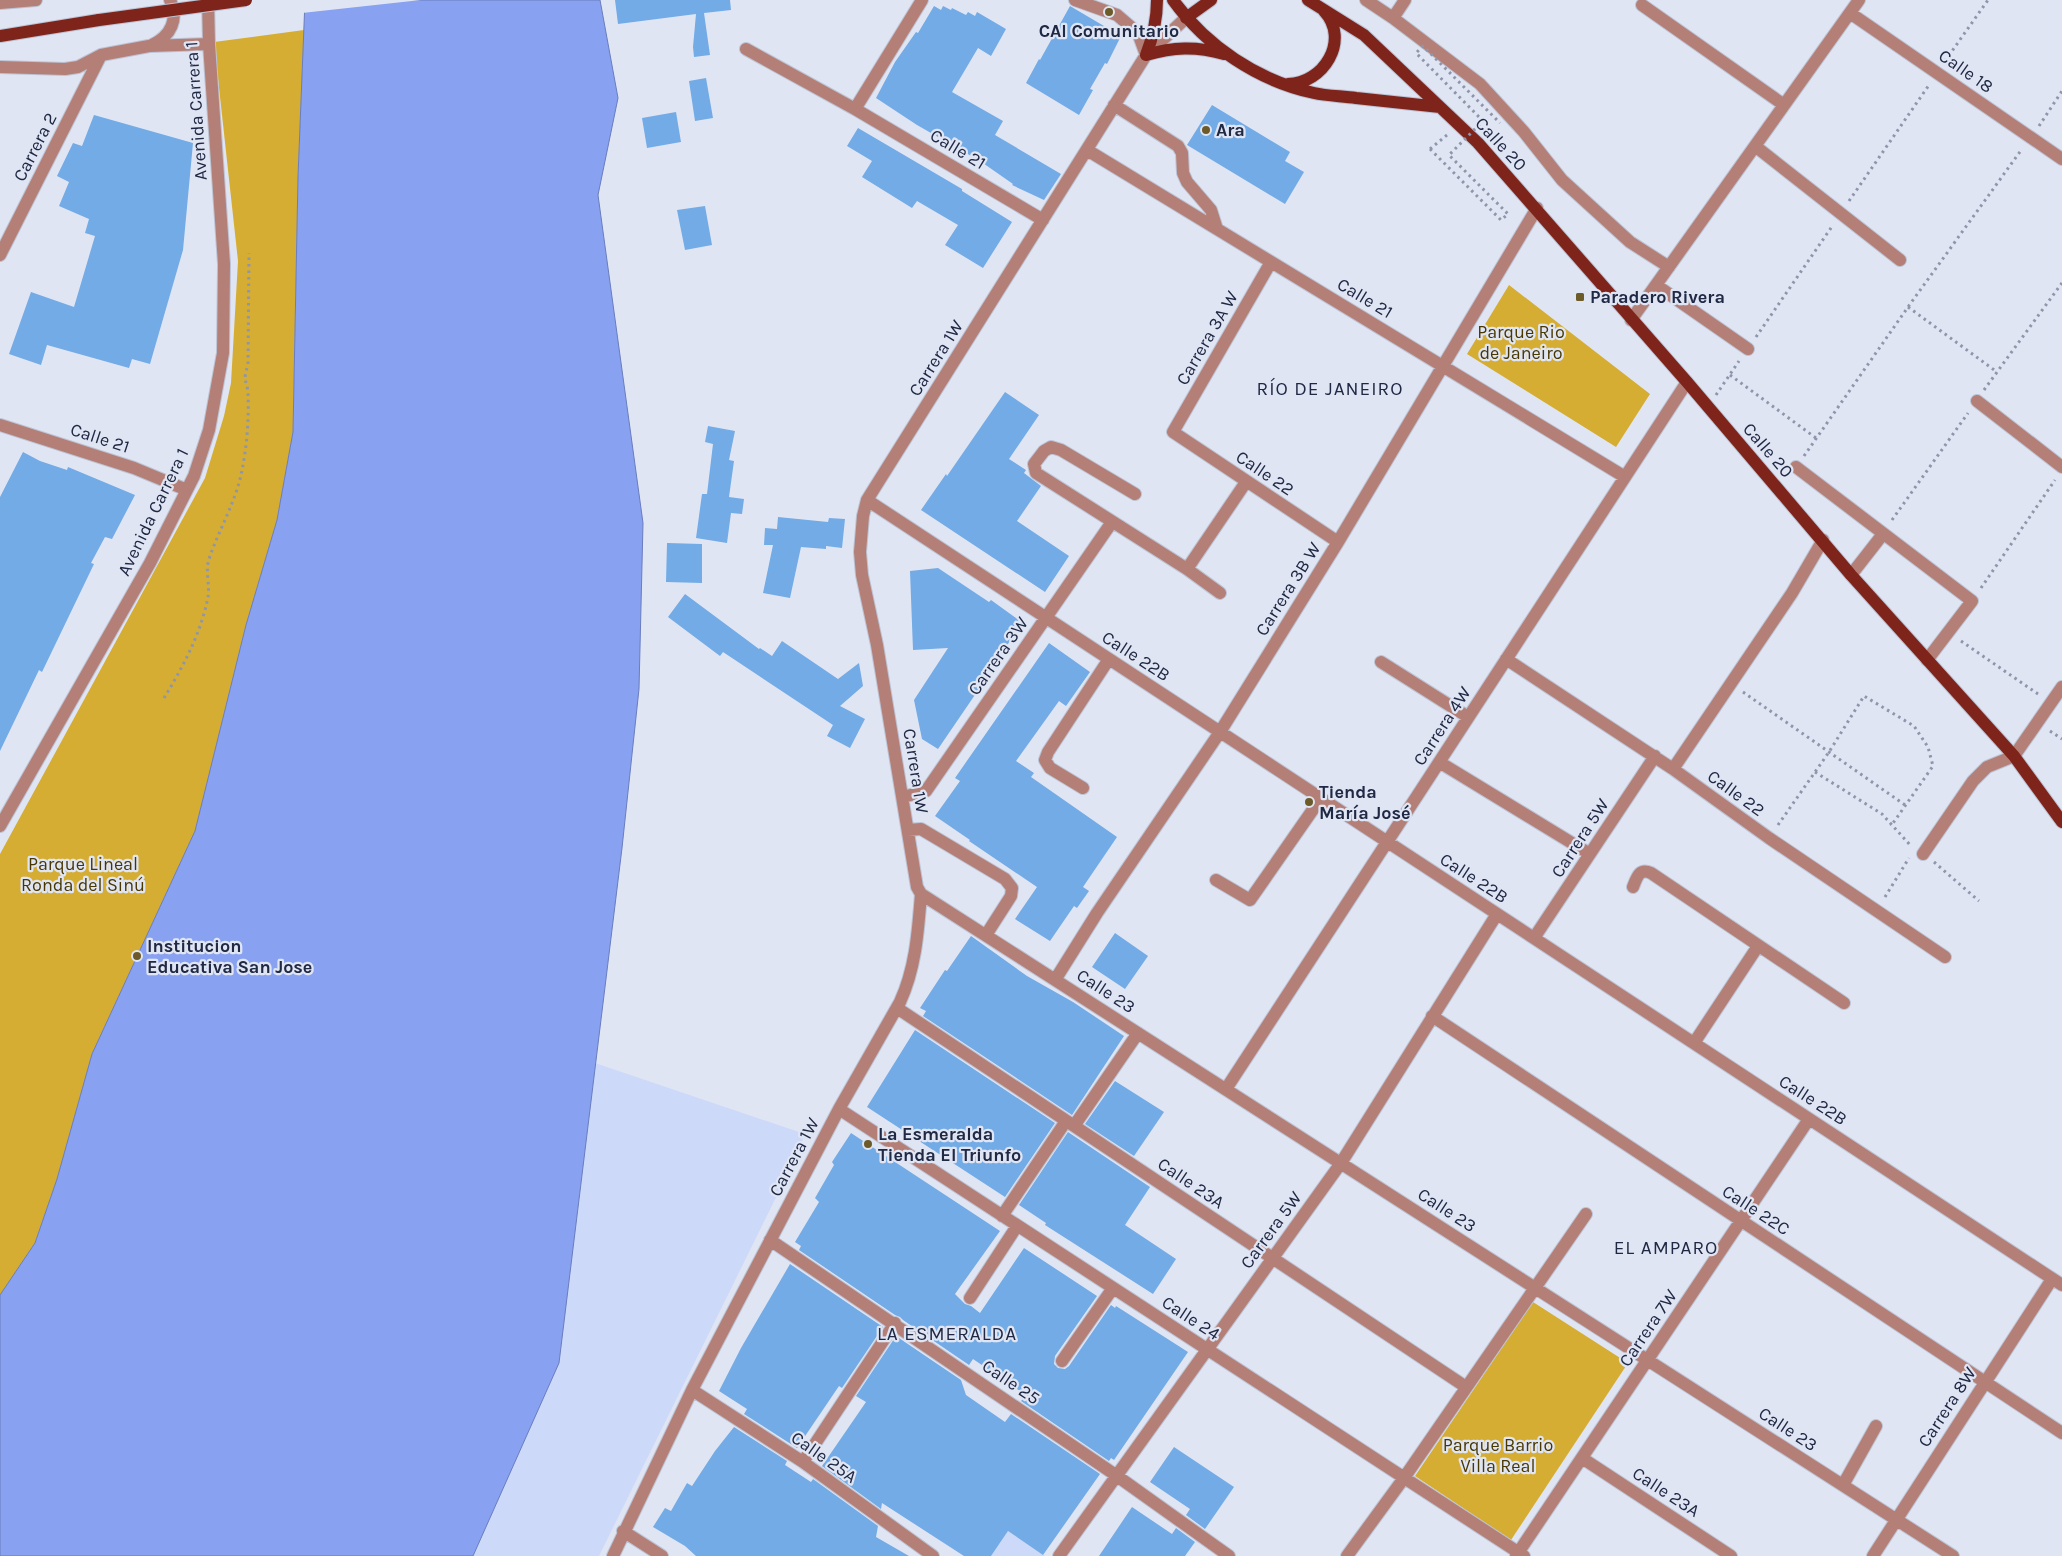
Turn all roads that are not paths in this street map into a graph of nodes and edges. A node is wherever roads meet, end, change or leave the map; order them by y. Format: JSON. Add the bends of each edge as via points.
{"nodes":[{"id":1,"x":36,"y":0,"type":"edge"},
{"id":2,"x":170,"y":0,"type":"edge"},
{"id":3,"x":208,"y":0,"type":"edge"},
{"id":4,"x":246,"y":0,"type":"edge"},
{"id":5,"x":920,"y":0,"type":"edge"},
{"id":6,"x":1075,"y":0,"type":"edge"},
{"id":7,"x":1157,"y":0,"type":"edge"},
{"id":8,"x":1173,"y":0,"type":"edge"},
{"id":9,"x":1211,"y":0,"type":"edge"},
{"id":10,"x":1366,"y":0,"type":"edge"},
{"id":11,"x":1405,"y":0,"type":"edge"},
{"id":12,"x":1859,"y":0,"type":"edge"},
{"id":13,"x":0,"y":3,"type":"edge"},
{"id":14,"x":1313,"y":3,"type":"edge"},
{"id":15,"x":1642,"y":5,"type":"dead end"},
{"id":16,"x":1850,"y":13,"type":"junction"},
{"id":17,"x":1186,"y":18,"type":"junction"},
{"id":18,"x":1393,"y":18,"type":"junction"},
{"id":19,"x":0,"y":36,"type":"edge"},
{"id":20,"x":209,"y":44,"type":"junction"},
{"id":21,"x":149,"y":46,"type":"junction"},
{"id":22,"x":746,"y":49,"type":"dead end"},
{"id":23,"x":101,"y":55,"type":"junction"},
{"id":24,"x":1146,"y":55,"type":"junction"},
{"id":25,"x":1228,"y":55,"type":"junction"},
{"id":26,"x":0,"y":67,"type":"edge"},
{"id":27,"x":1282,"y":84,"type":"junction"},
{"id":28,"x":1114,"y":105,"type":"junction"},
{"id":29,"x":1784,"y":105,"type":"junction"},
{"id":30,"x":1440,"y":107,"type":"junction"},
{"id":31,"x":855,"y":109,"type":"junction"},
{"id":32,"x":1755,"y":146,"type":"junction"},
{"id":33,"x":1087,"y":150,"type":"junction"},
{"id":34,"x":2062,"y":159,"type":"edge"},
{"id":35,"x":1537,"y":208,"type":"junction"},
{"id":36,"x":1043,"y":220,"type":"junction"},
{"id":37,"x":1217,"y":229,"type":"junction"},
{"id":38,"x":0,"y":255,"type":"edge"},
{"id":39,"x":1900,"y":260,"type":"dead end"},
{"id":40,"x":1271,"y":262,"type":"junction"},
{"id":41,"x":1669,"y":266,"type":"junction"},
{"id":42,"x":1656,"y":285,"type":"junction"},
{"id":43,"x":1631,"y":320,"type":"junction"},
{"id":44,"x":1748,"y":349,"type":"dead end"},
{"id":45,"x":1442,"y":366,"type":"junction"},
{"id":46,"x":1687,"y":382,"type":"junction"},
{"id":47,"x":1977,"y":400,"type":"dead end"},
{"id":48,"x":0,"y":425,"type":"edge"},
{"id":49,"x":1173,"y":432,"type":"joint"},
{"id":50,"x":1796,"y":468,"type":"road end"},
{"id":51,"x":2059,"y":472,"type":"edge"},
{"id":52,"x":1624,"y":477,"type":"junction"},
{"id":53,"x":1246,"y":482,"type":"junction"},
{"id":54,"x":187,"y":490,"type":"junction"},
{"id":55,"x":1135,"y":494,"type":"dead end"},
{"id":56,"x":867,"y":500,"type":"junction"},
{"id":57,"x":1112,"y":522,"type":"junction"},
{"id":58,"x":1883,"y":534,"type":"junction"},
{"id":59,"x":1823,"y":540,"type":"junction"},
{"id":60,"x":1338,"y":542,"type":"junction"},
{"id":61,"x":1187,"y":569,"type":"junction"},
{"id":62,"x":1851,"y":574,"type":"junction"},
{"id":63,"x":1220,"y":593,"type":"dead end"},
{"id":64,"x":1047,"y":618,"type":"junction"},
{"id":65,"x":1110,"y":659,"type":"junction"},
{"id":66,"x":1506,"y":659,"type":"junction"},
{"id":67,"x":1927,"y":660,"type":"junction"},
{"id":68,"x":1381,"y":662,"type":"dead end"},
{"id":69,"x":2062,"y":687,"type":"edge"},
{"id":70,"x":1468,"y":717,"type":"junction"},
{"id":71,"x":1220,"y":732,"type":"junction"},
{"id":72,"x":1655,"y":756,"type":"junction"},
{"id":73,"x":2014,"y":756,"type":"junction"},
{"id":74,"x":1439,"y":762,"type":"junction"},
{"id":75,"x":1674,"y":769,"type":"junction"},
{"id":76,"x":1083,"y":788,"type":"dead end"},
{"id":77,"x":903,"y":797,"type":"junction"},
{"id":78,"x":1320,"y":798,"type":"junction"},
{"id":79,"x":2062,"y":822,"type":"edge"},
{"id":80,"x":0,"y":826,"type":"edge"},
{"id":81,"x":908,"y":830,"type":"junction"},
{"id":82,"x":1387,"y":842,"type":"junction"},
{"id":83,"x":1919,"y":851,"type":"road end"},
{"id":84,"x":1590,"y":854,"type":"junction"},
{"id":85,"x":1216,"y":880,"type":"dead end"},
{"id":86,"x":1633,"y":887,"type":"dead end"},
{"id":87,"x":921,"y":894,"type":"junction"},
{"id":88,"x":1497,"y":914,"type":"junction"},
{"id":89,"x":986,"y":935,"type":"junction"},
{"id":90,"x":1534,"y":938,"type":"junction"},
{"id":91,"x":1758,"y":946,"type":"junction"},
{"id":92,"x":1945,"y":957,"type":"dead end"},
{"id":93,"x":1055,"y":980,"type":"junction"},
{"id":94,"x":1844,"y":1003,"type":"dead end"},
{"id":95,"x":897,"y":1008,"type":"junction"},
{"id":96,"x":1432,"y":1016,"type":"junction"},
{"id":97,"x":1138,"y":1033,"type":"junction"},
{"id":98,"x":1694,"y":1044,"type":"junction"},
{"id":99,"x":1226,"y":1089,"type":"junction"},
{"id":100,"x":838,"y":1109,"type":"junction"},
{"id":101,"x":1809,"y":1119,"type":"junction"},
{"id":102,"x":1070,"y":1124,"type":"junction"},
{"id":103,"x":1341,"y":1163,"type":"junction"},
{"id":104,"x":1586,"y":1214,"type":"dead end"},
{"id":105,"x":1002,"y":1216,"type":"junction"},
{"id":106,"x":1741,"y":1221,"type":"junction"},
{"id":107,"x":1017,"y":1226,"type":"junction"},
{"id":108,"x":770,"y":1240,"type":"junction"},
{"id":109,"x":1272,"y":1258,"type":"junction"},
{"id":110,"x":2057,"y":1282,"type":"edge"},
{"id":111,"x":1534,"y":1287,"type":"junction"},
{"id":112,"x":1112,"y":1288,"type":"junction"},
{"id":113,"x":970,"y":1298,"type":"dead end"},
{"id":114,"x":895,"y":1323,"type":"junction"},
{"id":115,"x":1207,"y":1349,"type":"junction"},
{"id":116,"x":1648,"y":1360,"type":"junction"},
{"id":117,"x":1062,"y":1361,"type":"dead end"},
{"id":118,"x":1985,"y":1382,"type":"junction"},
{"id":119,"x":1466,"y":1387,"type":"junction"},
{"id":120,"x":692,"y":1390,"type":"junction"},
{"id":121,"x":1876,"y":1426,"type":"dead end"},
{"id":122,"x":2062,"y":1433,"type":"edge"},
{"id":123,"x":1582,"y":1458,"type":"junction"},
{"id":124,"x":803,"y":1462,"type":"junction"},
{"id":125,"x":1117,"y":1476,"type":"junction"},
{"id":126,"x":1404,"y":1478,"type":"junction"},
{"id":127,"x":1843,"y":1485,"type":"junction"},
{"id":128,"x":1896,"y":1519,"type":"junction"},
{"id":129,"x":623,"y":1532,"type":"junction"},
{"id":130,"x":1519,"y":1555,"type":"edge"},
{"id":131,"x":613,"y":1556,"type":"edge"},
{"id":132,"x":662,"y":1556,"type":"edge"},
{"id":133,"x":933,"y":1556,"type":"edge"},
{"id":134,"x":1058,"y":1556,"type":"edge"},
{"id":135,"x":1230,"y":1556,"type":"edge"},
{"id":136,"x":1347,"y":1556,"type":"edge"},
{"id":137,"x":1731,"y":1556,"type":"edge"},
{"id":138,"x":1873,"y":1556,"type":"edge"},
{"id":139,"x":1953,"y":1556,"type":"edge"}],
"edges":[{"from":1,"to":13,"type":"street"},
{"from":2,"to":21,"type":"street","via":[[174,20],[170,32]]},
{"from":3,"to":20,"type":"street","name":"Avenida Carrera 1"},
{"from":4,"to":19,"type":"main road","bridge":true},
{"from":5,"to":31,"type":"street"},
{"from":6,"to":24,"type":"street","via":[[1116,14],[1138,33]]},
{"from":7,"to":24,"type":"main road","via":[[1153,35]]},
{"from":8,"to":17,"type":"main road"},
{"from":9,"to":17,"type":"main road"},
{"from":10,"to":18,"type":"street"},
{"from":11,"to":18,"type":"street"},
{"from":12,"to":16,"type":"street"},
{"from":14,"to":27,"type":"main road","via":[[1327,15],[1332,27],[1332,52],[1319,73],[1295,84]]},
{"from":14,"to":30,"type":"main road","name":"Calle 20","via":[[1364,34]]},
{"from":15,"to":29,"type":"street"},
{"from":16,"to":29,"type":"street"},
{"from":16,"to":34,"type":"street","name":"Calle 18"},
{"from":17,"to":24,"type":"street","name":"Carrera 1W"},
{"from":17,"to":25,"type":"main road"},
{"from":18,"to":41,"type":"street","via":[[1480,84],[1562,180],[1630,242]]},
{"from":20,"to":21,"type":"street"},
{"from":20,"to":54,"type":"street","name":"Avenida Carrera 1","via":[[224,264],[223,353],[209,430]]},
{"from":21,"to":23,"type":"street"},
{"from":22,"to":31,"type":"street","name":"Calle 21"},
{"from":23,"to":26,"type":"street","via":[[65,70]]},
{"from":23,"to":38,"type":"street","name":"Carrera 2"},
{"from":24,"to":25,"type":"main road","via":[[1187,47]]},
{"from":24,"to":28,"type":"street","name":"Carrera 1W"},
{"from":25,"to":27,"type":"main road"},
{"from":27,"to":30,"type":"main road","via":[[1315,93]]},
{"from":28,"to":33,"type":"street","name":"Carrera 1W"},
{"from":28,"to":37,"type":"street","via":[[1178,146],[1182,153],[1183,174],[1211,210]]},
{"from":29,"to":32,"type":"street"},
{"from":30,"to":35,"type":"main road","name":"Calle 20"},
{"from":31,"to":36,"type":"street","name":"Calle 21"},
{"from":32,"to":39,"type":"street"},
{"from":32,"to":41,"type":"street"},
{"from":33,"to":36,"type":"street","name":"Carrera 1W"},
{"from":33,"to":37,"type":"street","name":"Calle 21"},
{"from":35,"to":43,"type":"main road","name":"Calle 20"},
{"from":35,"to":45,"type":"street","name":"Carrera 3B W"},
{"from":36,"to":56,"type":"street","name":"Carrera 1W"},
{"from":37,"to":40,"type":"street","name":"Calle 21"},
{"from":40,"to":45,"type":"street","name":"Calle 21"},
{"from":40,"to":49,"type":"street","name":"Carrera 3A W"},
{"from":41,"to":42,"type":"street"},
{"from":42,"to":43,"type":"street"},
{"from":42,"to":44,"type":"street"},
{"from":43,"to":46,"type":"main road","name":"Calle 20"},
{"from":45,"to":52,"type":"street","name":"Calle 21"},
{"from":45,"to":60,"type":"street","name":"Carrera 3B W"},
{"from":46,"to":52,"type":"street","name":"Carrera 4W"},
{"from":46,"to":59,"type":"main road","name":"Calle 20"},
{"from":47,"to":51,"type":"street"},
{"from":48,"to":54,"type":"street","name":"Calle 21","via":[[134,468]]},
{"from":49,"to":53,"type":"street","name":"Calle 22"},
{"from":50,"to":58,"type":"street"},
{"from":52,"to":66,"type":"street","name":"Carrera 4W"},
{"from":53,"to":60,"type":"street","name":"Calle 22"},
{"from":53,"to":61,"type":"street"},
{"from":54,"to":80,"type":"street","name":"Avenida Carrera 1","via":[[150,563]]},
{"from":55,"to":57,"type":"street","via":[[1061,450],[1051,447],[1044,451],[1034,464],[1036,473]]},
{"from":56,"to":64,"type":"street","name":"Calle 22B"},
{"from":56,"to":77,"type":"street","name":"Carrera 1W","via":[[860,552],[862,575],[878,645]]},
{"from":57,"to":61,"type":"street"},
{"from":57,"to":64,"type":"street","name":"Carrera 3W"},
{"from":58,"to":62,"type":"street"},
{"from":58,"to":67,"type":"street","via":[[1972,601]]},
{"from":59,"to":62,"type":"main road","name":"Calle 20"},
{"from":59,"to":75,"type":"street","via":[[1792,593]]},
{"from":60,"to":71,"type":"street","name":"Carrera 3B W"},
{"from":61,"to":63,"type":"street"},
{"from":62,"to":67,"type":"main road","name":"Calle 20"},
{"from":64,"to":65,"type":"street","name":"Calle 22B"},
{"from":64,"to":77,"type":"street","name":"Carrera 3W","via":[[926,791]]},
{"from":65,"to":71,"type":"street","name":"Calle 22B"},
{"from":65,"to":76,"type":"street","via":[[1045,760],[1050,768]]},
{"from":66,"to":70,"type":"street","name":"Carrera 4W"},
{"from":66,"to":72,"type":"street","name":"Calle 22"},
{"from":67,"to":73,"type":"main road","name":"Calle 20"},
{"from":68,"to":70,"type":"street"},
{"from":69,"to":73,"type":"street"},
{"from":70,"to":74,"type":"street","name":"Carrera 4W"},
{"from":71,"to":78,"type":"street","name":"Calle 22B"},
{"from":71,"to":93,"type":"street","name":"Carrera 3B W"},
{"from":72,"to":75,"type":"street","name":"Calle 22"},
{"from":72,"to":84,"type":"street","name":"Carrera 5W"},
{"from":73,"to":79,"type":"main road","name":"Calle 20"},
{"from":73,"to":83,"type":"street","via":[[1988,767],[1973,781]]},
{"from":74,"to":82,"type":"street","name":"Carrera 4W"},
{"from":74,"to":84,"type":"street"},
{"from":75,"to":92,"type":"street","name":"Calle 22","via":[[1769,838]]},
{"from":77,"to":81,"type":"street","name":"Carrera 1W"},
{"from":78,"to":82,"type":"street","name":"Calle 22B"},
{"from":78,"to":85,"type":"street","via":[[1250,900]]},
{"from":81,"to":87,"type":"street","name":"Carrera 1W","via":[[917,887]]},
{"from":81,"to":89,"type":"street","via":[[921,829],[1005,879],[1012,888],[1011,896]]},
{"from":82,"to":88,"type":"street","name":"Calle 22B"},
{"from":82,"to":99,"type":"street","name":"Carrera 4W"},
{"from":84,"to":90,"type":"street","name":"Carrera 5W"},
{"from":86,"to":91,"type":"street","via":[[1638,874],[1644,870],[1651,873]]},
{"from":87,"to":89,"type":"street","name":"Calle 23"},
{"from":87,"to":95,"type":"street","name":"Carrera 1W","via":[[915,959]]},
{"from":88,"to":90,"type":"street","name":"Calle 22B"},
{"from":88,"to":96,"type":"street","name":"Carrera 5W"},
{"from":89,"to":93,"type":"street","name":"Calle 23"},
{"from":90,"to":98,"type":"street","name":"Calle 22B"},
{"from":91,"to":94,"type":"street"},
{"from":91,"to":98,"type":"street"},
{"from":93,"to":97,"type":"street","name":"Calle 23"},
{"from":95,"to":100,"type":"street","name":"Carrera 1W"},
{"from":95,"to":102,"type":"street","name":"Calle 23A"},
{"from":96,"to":103,"type":"street","name":"Carrera 5W"},
{"from":96,"to":106,"type":"street","name":"Calle 22C"},
{"from":97,"to":99,"type":"street","name":"Calle 23"},
{"from":97,"to":102,"type":"street"},
{"from":98,"to":101,"type":"street","name":"Calle 22B"},
{"from":99,"to":103,"type":"street","name":"Calle 23"},
{"from":100,"to":105,"type":"street","name":"Calle 24"},
{"from":100,"to":108,"type":"street","name":"Carrera 1W"},
{"from":101,"to":106,"type":"street","name":"Carrera 7W"},
{"from":101,"to":110,"type":"street","name":"Calle 22B"},
{"from":102,"to":105,"type":"street"},
{"from":102,"to":109,"type":"street","name":"Calle 23A"},
{"from":103,"to":109,"type":"street","name":"Carrera 5W"},
{"from":103,"to":111,"type":"street","name":"Calle 23"},
{"from":104,"to":111,"type":"street"},
{"from":105,"to":107,"type":"street","name":"Calle 24"},
{"from":106,"to":116,"type":"street","name":"Carrera 7W"},
{"from":106,"to":118,"type":"street","name":"Calle 22C"},
{"from":107,"to":112,"type":"street","name":"Calle 24"},
{"from":107,"to":113,"type":"street"},
{"from":108,"to":114,"type":"street","name":"Calle 25"},
{"from":108,"to":120,"type":"street","name":"Carrera 1W"},
{"from":109,"to":115,"type":"street","name":"Carrera 5W"},
{"from":109,"to":119,"type":"street","name":"Calle 23A"},
{"from":110,"to":118,"type":"street","name":"Carrera 8W"},
{"from":111,"to":116,"type":"street","name":"Calle 23"},
{"from":111,"to":119,"type":"street"},
{"from":112,"to":115,"type":"street","name":"Calle 24"},
{"from":112,"to":117,"type":"street"},
{"from":114,"to":124,"type":"street"},
{"from":114,"to":125,"type":"street","name":"Calle 25"},
{"from":115,"to":125,"type":"street","name":"Carrera 5W"},
{"from":115,"to":126,"type":"street","name":"Calle 24"},
{"from":116,"to":123,"type":"street","name":"Carrera 7W"},
{"from":116,"to":127,"type":"street","name":"Calle 23"},
{"from":118,"to":122,"type":"street","name":"Calle 22C"},
{"from":118,"to":128,"type":"street","name":"Carrera 8W"},
{"from":119,"to":126,"type":"street"},
{"from":120,"to":124,"type":"street","name":"Calle 25A"},
{"from":120,"to":129,"type":"street","name":"Carrera 1W"},
{"from":121,"to":127,"type":"street"},
{"from":123,"to":130,"type":"street","name":"Carrera 7W"},
{"from":123,"to":137,"type":"street","name":"Calle 23A"},
{"from":124,"to":133,"type":"street","name":"Calle 25A"},
{"from":125,"to":134,"type":"street","name":"Carrera 5W"},
{"from":125,"to":135,"type":"street","name":"Calle 25"},
{"from":126,"to":130,"type":"street","name":"Calle 24"},
{"from":126,"to":136,"type":"street"},
{"from":127,"to":128,"type":"street","name":"Calle 23"},
{"from":128,"to":138,"type":"street","name":"Carrera 8W"},
{"from":128,"to":139,"type":"street","name":"Calle 23"},
{"from":129,"to":131,"type":"street","name":"Carrera 1W"},
{"from":129,"to":132,"type":"street"}]}
